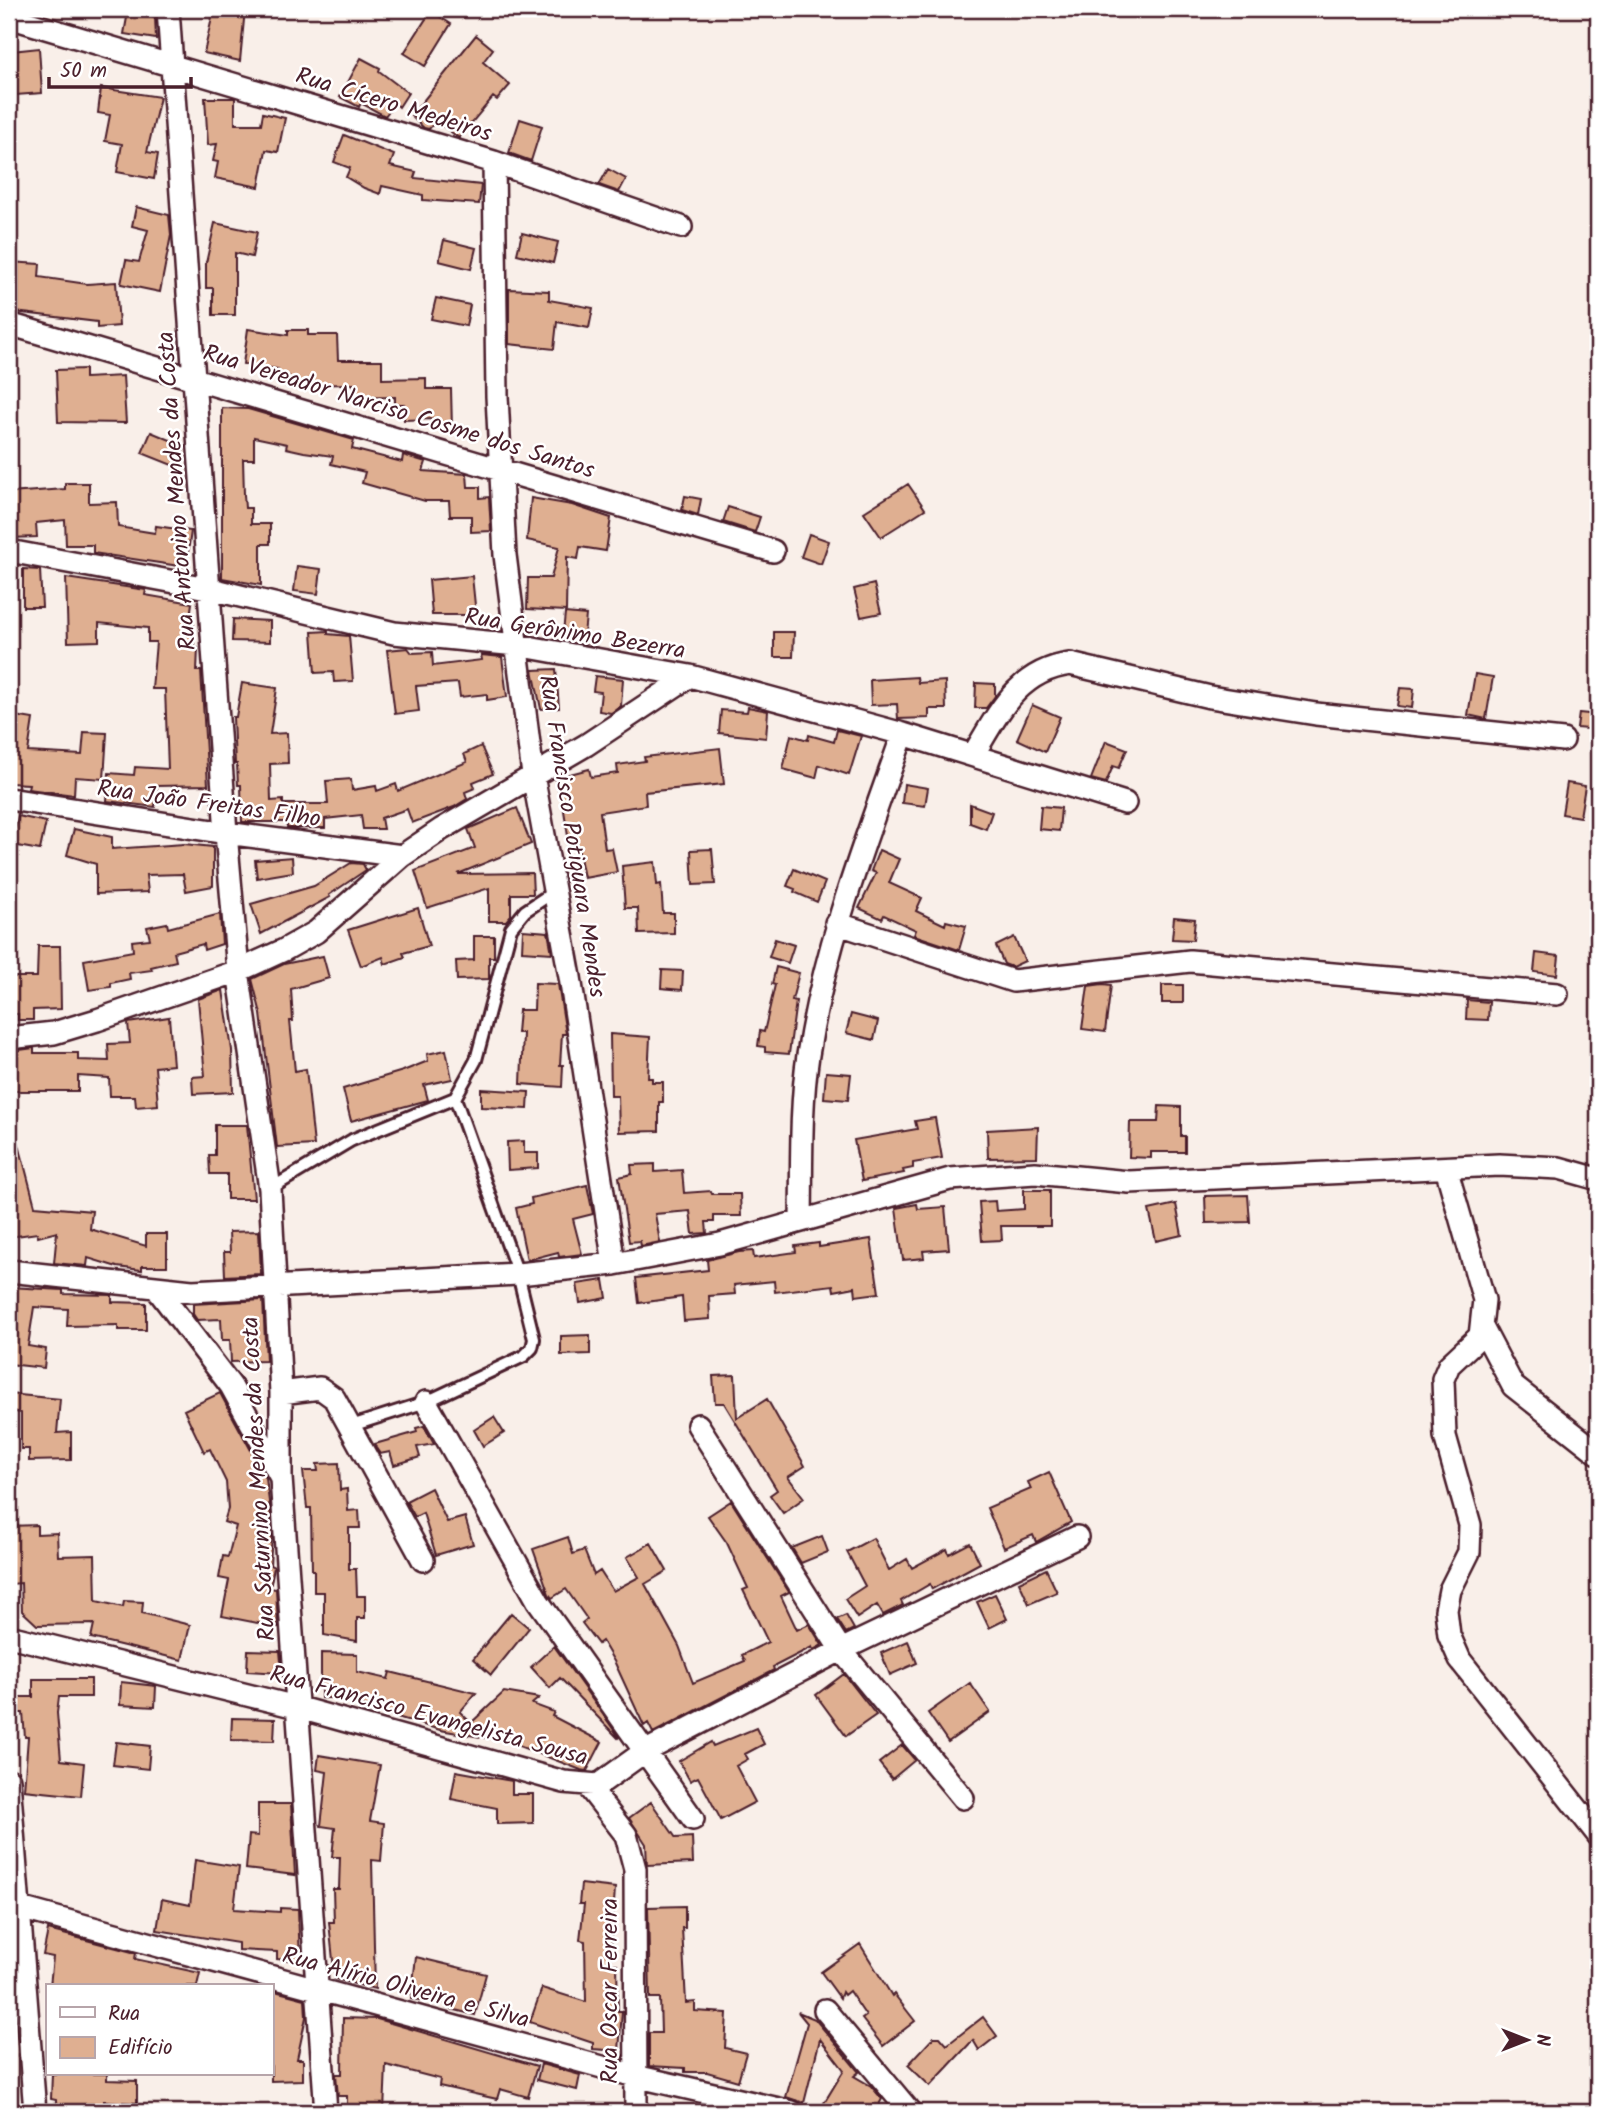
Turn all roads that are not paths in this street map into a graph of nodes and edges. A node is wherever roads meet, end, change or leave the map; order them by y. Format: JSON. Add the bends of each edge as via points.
{"nodes":[{"id":1,"x":169,"y":9,"type":"edge"},
{"id":2,"x":9,"y":17,"type":"edge"},
{"id":3,"x":172,"y":66,"type":"junction"},
{"id":4,"x":494,"y":162,"type":"junction"},
{"id":5,"x":681,"y":226,"type":"dead end"},
{"id":6,"x":9,"y":324,"type":"edge"},
{"id":7,"x":196,"y":377,"type":"junction"},
{"id":8,"x":500,"y":468,"type":"junction"},
{"id":9,"x":9,"y":551,"type":"edge"},
{"id":10,"x":773,"y":551,"type":"dead end"},
{"id":11,"x":207,"y":588,"type":"junction"},
{"id":12,"x":517,"y":645,"type":"junction"},
{"id":13,"x":690,"y":676,"type":"junction"},
{"id":14,"x":903,"y":734,"type":"junction"},
{"id":15,"x":1563,"y":740,"type":"dead end"},
{"id":16,"x":973,"y":755,"type":"junction"},
{"id":17,"x":533,"y":775,"type":"junction"},
{"id":18,"x":9,"y":799,"type":"edge"},
{"id":19,"x":1125,"y":803,"type":"dead end"},
{"id":20,"x":226,"y":834,"type":"junction"},
{"id":21,"x":402,"y":856,"type":"junction"},
{"id":22,"x":556,"y":891,"type":"junction"},
{"id":23,"x":836,"y":923,"type":"junction"},
{"id":24,"x":238,"y":971,"type":"junction"},
{"id":25,"x":1557,"y":994,"type":"dead end"},
{"id":26,"x":9,"y":1038,"type":"edge"},
{"id":27,"x":455,"y":1098,"type":"junction"},
{"id":28,"x":1446,"y":1168,"type":"junction"},
{"id":29,"x":1598,"y":1179,"type":"edge"},
{"id":30,"x":270,"y":1189,"type":"junction"},
{"id":31,"x":802,"y":1220,"type":"junction"},
{"id":32,"x":614,"y":1264,"type":"junction"},
{"id":33,"x":9,"y":1271,"type":"edge"},
{"id":34,"x":518,"y":1274,"type":"junction"},
{"id":35,"x":274,"y":1285,"type":"junction"},
{"id":36,"x":157,"y":1289,"type":"junction"},
{"id":37,"x":1483,"y":1329,"type":"junction"},
{"id":38,"x":281,"y":1393,"type":"junction"},
{"id":39,"x":425,"y":1402,"type":"junction"},
{"id":40,"x":698,"y":1425,"type":"dead end"},
{"id":41,"x":348,"y":1427,"type":"junction"},
{"id":42,"x":1598,"y":1453,"type":"edge"},
{"id":43,"x":281,"y":1478,"type":"junction"},
{"id":44,"x":1077,"y":1537,"type":"dead end"},
{"id":45,"x":423,"y":1560,"type":"dead end"},
{"id":46,"x":9,"y":1636,"type":"edge"},
{"id":47,"x":841,"y":1650,"type":"junction"},
{"id":48,"x":296,"y":1707,"type":"junction"},
{"id":49,"x":644,"y":1752,"type":"junction"},
{"id":50,"x":9,"y":1780,"type":"edge"},
{"id":51,"x":587,"y":1786,"type":"junction"},
{"id":52,"x":963,"y":1798,"type":"dead end"},
{"id":53,"x":693,"y":1819,"type":"dead end"},
{"id":54,"x":1598,"y":1835,"type":"edge"},
{"id":55,"x":14,"y":1906,"type":"edge"},
{"id":56,"x":318,"y":1990,"type":"junction"},
{"id":57,"x":825,"y":2010,"type":"dead end"},
{"id":58,"x":635,"y":2076,"type":"junction"},
{"id":59,"x":35,"y":2112,"type":"edge"},
{"id":60,"x":326,"y":2112,"type":"edge"},
{"id":61,"x":636,"y":2112,"type":"edge"},
{"id":62,"x":792,"y":2112,"type":"edge"},
{"id":63,"x":910,"y":2112,"type":"edge"}],
"edges":[{"from":1,"to":3,"type":"street","name":"Rua Antonino Mendes da Costa"},
{"from":2,"to":3,"type":"street","name":"Rua Cícero Medeiros"},
{"from":3,"to":4,"type":"street","name":"Rua Cícero Medeiros"},
{"from":3,"to":7,"type":"street","name":"Rua Antonino Mendes da Costa"},
{"from":4,"to":5,"type":"street","name":"Rua Cícero Medeiros"},
{"from":4,"to":8,"type":"street","name":"Rua Francisco Potiguara Mendes"},
{"from":6,"to":7,"type":"street","name":"Rua Vereador Narciso Cosme dos Santos"},
{"from":7,"to":8,"type":"street","name":"Rua Vereador Narciso Cosme dos Santos"},
{"from":7,"to":11,"type":"street","name":"Rua Antonino Mendes da Costa"},
{"from":8,"to":10,"type":"street","name":"Rua Vereador Narciso Cosme dos Santos"},
{"from":8,"to":12,"type":"street","name":"Rua Francisco Potiguara Mendes"},
{"from":9,"to":11,"type":"street","name":"Rua Gerônimo Bezerra"},
{"from":11,"to":12,"type":"street","name":"Rua Gerônimo Bezerra","via":[[394,633]]},
{"from":11,"to":20,"type":"street","name":"Rua Antonino Mendes da Costa"},
{"from":12,"to":13,"type":"street","name":"Rua Gerônimo Bezerra"},
{"from":12,"to":17,"type":"street","name":"Rua Francisco Potiguara Mendes"},
{"from":13,"to":14,"type":"street","name":"Rua Gerônimo Bezerra"},
{"from":13,"to":17,"type":"street"},
{"from":14,"to":16,"type":"street","name":"Rua Gerônimo Bezerra"},
{"from":14,"to":23,"type":"street"},
{"from":15,"to":16,"type":"street","via":[[1316,714],[1070,664],[1049,667],[1027,680],[1004,704]]},
{"from":16,"to":19,"type":"street","name":"Rua Gerônimo Bezerra"},
{"from":17,"to":21,"type":"street"},
{"from":17,"to":22,"type":"street","name":"Rua Francisco Potiguara Mendes"},
{"from":18,"to":20,"type":"street","name":"Rua João Freitas Filho"},
{"from":20,"to":21,"type":"street","name":"Rua João Freitas Filho"},
{"from":20,"to":24,"type":"street","name":"Rua Antonino Mendes da Costa"},
{"from":21,"to":24,"type":"street","via":[[316,932]]},
{"from":22,"to":27,"type":"lane","via":[[525,911],[511,928],[476,1060]]},
{"from":22,"to":32,"type":"street","name":"Rua Francisco Potiguara Mendes"},
{"from":23,"to":25,"type":"street","via":[[1013,981],[1190,961]]},
{"from":23,"to":31,"type":"street","via":[[807,1057]]},
{"from":24,"to":26,"type":"street","via":[[65,1030]]},
{"from":24,"to":30,"type":"street","name":"Rua Saturnino Mendes da Costa"},
{"from":27,"to":30,"type":"lane","via":[[352,1140]]},
{"from":27,"to":34,"type":"lane"},
{"from":28,"to":29,"type":"street","via":[[1534,1165]]},
{"from":28,"to":31,"type":"street","via":[[1129,1182],[998,1174],[950,1179]]},
{"from":28,"to":37,"type":"street","via":[[1484,1300]]},
{"from":30,"to":35,"type":"street","name":"Rua Saturnino Mendes da Costa"},
{"from":31,"to":32,"type":"street","via":[[720,1244]]},
{"from":32,"to":34,"type":"street"},
{"from":33,"to":36,"type":"street"},
{"from":34,"to":35,"type":"street"},
{"from":34,"to":39,"type":"lane","via":[[534,1339],[531,1348],[524,1356]]},
{"from":35,"to":36,"type":"street"},
{"from":35,"to":38,"type":"street","name":"Rua Saturnino Mendes da Costa"},
{"from":36,"to":43,"type":"street","via":[[231,1386]]},
{"from":37,"to":42,"type":"street","via":[[1513,1386]]},
{"from":37,"to":54,"type":"street","via":[[1443,1378],[1445,1436],[1469,1525],[1469,1552],[1450,1590],[1446,1610],[1449,1635],[1460,1661]]},
{"from":38,"to":41,"type":"street","via":[[314,1387],[326,1390]]},
{"from":38,"to":43,"type":"street","name":"Rua Saturnino Mendes da Costa"},
{"from":39,"to":41,"type":"lane"},
{"from":39,"to":49,"type":"street","via":[[538,1601]]},
{"from":40,"to":47,"type":"street"},
{"from":41,"to":45,"type":"street"},
{"from":43,"to":48,"type":"street","name":"Rua Saturnino Mendes da Costa"},
{"from":44,"to":47,"type":"street","name":"Rua Francisco Evangelista Sousa"},
{"from":46,"to":48,"type":"street","name":"Rua Francisco Evangelista Sousa"},
{"from":47,"to":49,"type":"street","name":"Rua Francisco Evangelista Sousa"},
{"from":47,"to":52,"type":"street"},
{"from":48,"to":51,"type":"street","name":"Rua Francisco Evangelista Sousa"},
{"from":48,"to":56,"type":"street","name":"Rua Saturnino Mendes da Costa"},
{"from":49,"to":51,"type":"street","name":"Rua Francisco Evangelista Sousa","via":[[610,1779]]},
{"from":49,"to":53,"type":"street"},
{"from":50,"to":55,"type":"street"},
{"from":51,"to":58,"type":"street","name":"Rua Oscar Ferreira","via":[[626,1835],[635,1869]]},
{"from":55,"to":56,"type":"street","name":"Rua Alírio Oliveira e Silva"},
{"from":55,"to":59,"type":"street"},
{"from":56,"to":58,"type":"street","name":"Rua Alírio Oliveira e Silva"},
{"from":56,"to":60,"type":"street","name":"Rua Saturnino Mendes da Costa"},
{"from":57,"to":63,"type":"street"},
{"from":58,"to":61,"type":"street","name":"Rua Oscar Ferreira"},
{"from":58,"to":62,"type":"street","name":"Rua Alírio Oliveira e Silva"}]}
